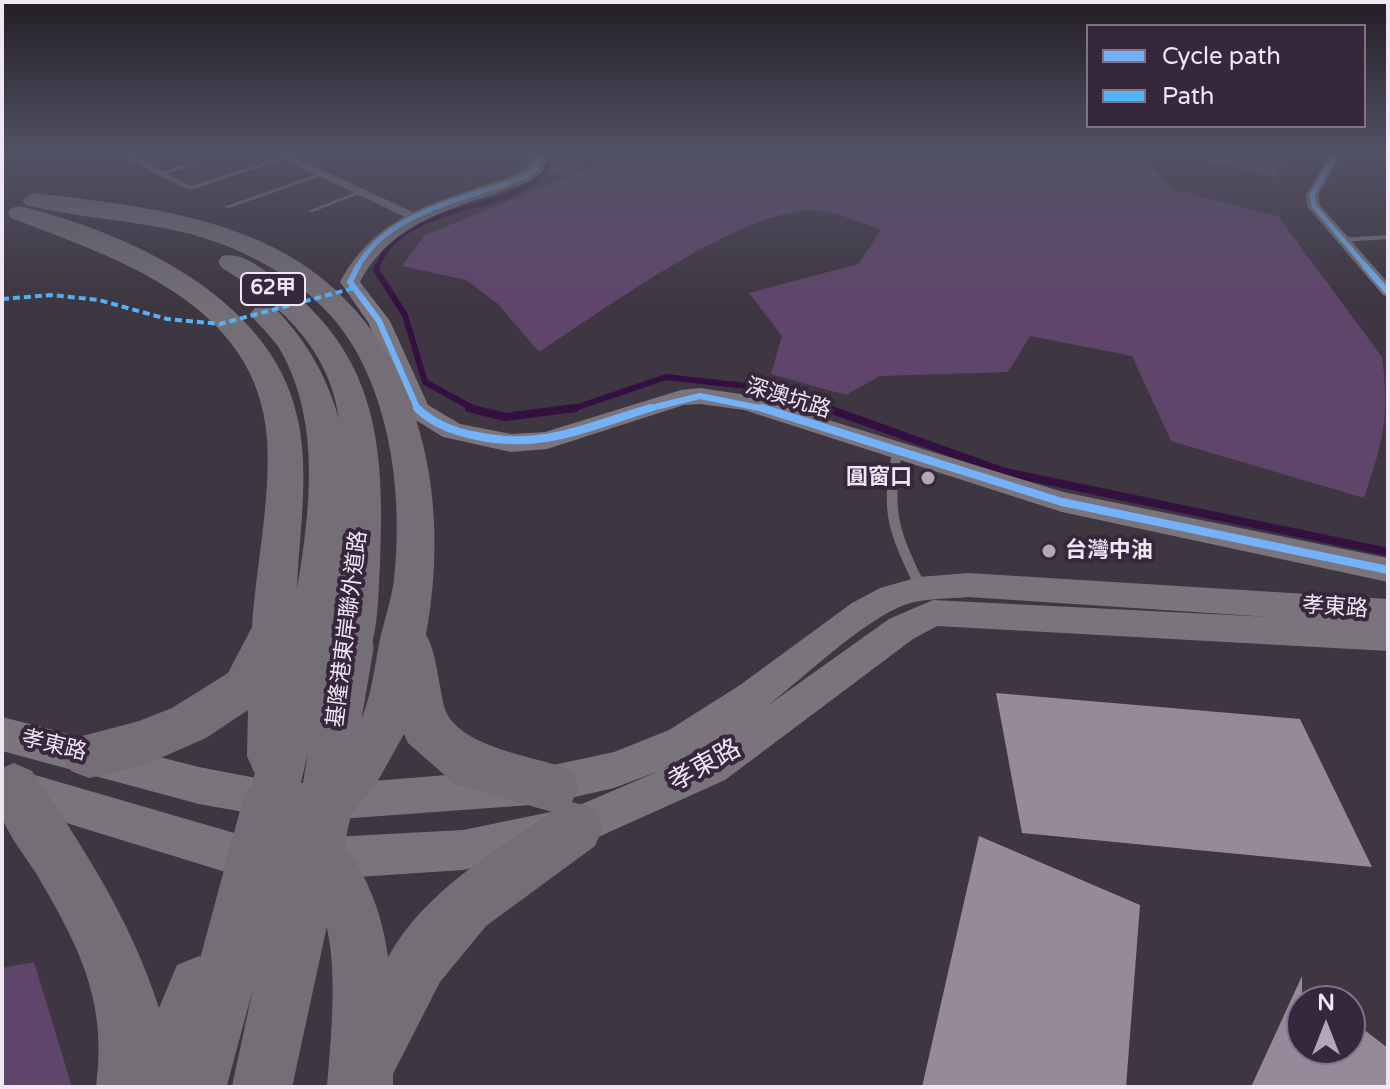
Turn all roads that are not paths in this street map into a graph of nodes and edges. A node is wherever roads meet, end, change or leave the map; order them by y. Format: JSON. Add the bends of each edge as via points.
{"nodes":[{"id":1,"x":18,"y":205,"type":"edge"},
{"id":2,"x":20,"y":205,"type":"edge"},
{"id":3,"x":39,"y":205,"type":"edge"},
{"id":4,"x":233,"y":205,"type":"edge"},
{"id":5,"x":327,"y":205,"type":"edge"},
{"id":6,"x":389,"y":205,"type":"edge"},
{"id":7,"x":447,"y":205,"type":"edge"},
{"id":8,"x":1314,"y":205,"type":"edge"},
{"id":9,"x":227,"y":207,"type":"dead end"},
{"id":10,"x":311,"y":211,"type":"dead end"},
{"id":11,"x":414,"y":216,"type":"junction"},
{"id":12,"x":1388,"y":237,"type":"edge"},
{"id":13,"x":1341,"y":240,"type":"junction"},
{"id":14,"x":1388,"y":292,"type":"edge"},
{"id":15,"x":897,"y":452,"type":"junction"},
{"id":16,"x":1388,"y":570,"type":"edge"},
{"id":17,"x":415,"y":576,"type":"junction"},
{"id":18,"x":276,"y":584,"type":"junction"},
{"id":19,"x":921,"y":588,"type":"junction"},
{"id":20,"x":1388,"y":612,"type":"edge"},
{"id":21,"x":1388,"y":637,"type":"edge"},
{"id":22,"x":329,"y":647,"type":"junction"},
{"id":23,"x":89,"y":755,"type":"junction"},
{"id":24,"x":6,"y":768,"type":"edge"},
{"id":25,"x":564,"y":807,"type":"junction"},
{"id":26,"x":305,"y":824,"type":"junction"},
{"id":27,"x":255,"y":860,"type":"junction"},
{"id":28,"x":361,"y":1078,"type":"edge"},
{"id":29,"x":129,"y":1087,"type":"edge"},
{"id":30,"x":159,"y":1087,"type":"edge"},
{"id":31,"x":196,"y":1087,"type":"edge"},
{"id":32,"x":262,"y":1087,"type":"edge"}],
"edges":[{"from":1,"to":18,"type":"highway","via":[[138,258],[200,296],[237,331],[267,375],[282,422],[284,463]]},
{"from":2,"to":22,"type":"highway","name":"基隆港東岸聯外道路","number":"62甲","via":[[194,263],[241,293],[300,354],[315,393],[344,522]]},
{"from":3,"to":17,"type":"highway","via":[[112,210],[227,235],[274,256],[316,285],[349,317],[398,410],[411,467]]},
{"from":4,"to":9,"type":"lane"},
{"from":5,"to":10,"type":"lane"},
{"from":6,"to":11,"type":"street"},
{"from":7,"to":11,"type":"main road","name":"深澳坑路"},
{"from":8,"to":13,"type":"street"},
{"from":11,"to":15,"type":"main road","name":"深澳坑路","via":[[364,255],[350,282],[379,321],[418,410],[452,431],[511,443],[547,440],[700,396],[747,403]]},
{"from":12,"to":13,"type":"lane"},
{"from":13,"to":14,"type":"street"},
{"from":15,"to":16,"type":"main road","name":"深澳坑路","via":[[1062,502]]},
{"from":15,"to":19,"type":"lane","via":[[889,490],[890,519]]},
{"from":17,"to":25,"type":"highway","via":[[410,662],[425,727],[473,767]]},
{"from":17,"to":26,"type":"highway","via":[[383,726]]},
{"from":18,"to":23,"type":"highway","via":[[270,633],[245,687],[177,728],[142,743]]},
{"from":18,"to":26,"type":"highway"},
{"from":19,"to":20,"type":"main road","name":"孝東路","via":[[968,585]]},
{"from":19,"to":25,"type":"main road","name":"孝東路","via":[[866,611],[760,692],[681,743],[602,774]]},
{"from":21,"to":25,"type":"main road","name":"孝東路","via":[[933,613],[901,629],[712,767]]},
{"from":22,"to":31,"type":"highway","name":"基隆港東岸聯外道路","number":"62甲","bridge":true,"via":[[263,842]]},
{"from":22,"to":32,"type":"highway","name":"基隆港東岸聯外道路","number":"62甲","bridge":true,"via":[[318,835]]},
{"from":23,"to":24,"type":"main road","name":"孝東路"},
{"from":23,"to":26,"type":"main road","name":"孝東路"},
{"from":24,"to":27,"type":"main road"},
{"from":24,"to":29,"type":"highway","via":[[100,930],[130,1002]]},
{"from":25,"to":26,"type":"main road","name":"孝東路"},
{"from":25,"to":26,"type":"main road","name":"孝東路","via":[[463,850]]},
{"from":25,"to":28,"type":"highway","via":[[419,961]]},
{"from":26,"to":27,"type":"highway"},
{"from":26,"to":28,"type":"highway","via":[[349,905],[358,956]]},
{"from":27,"to":30,"type":"highway","via":[[227,906]]}]}
